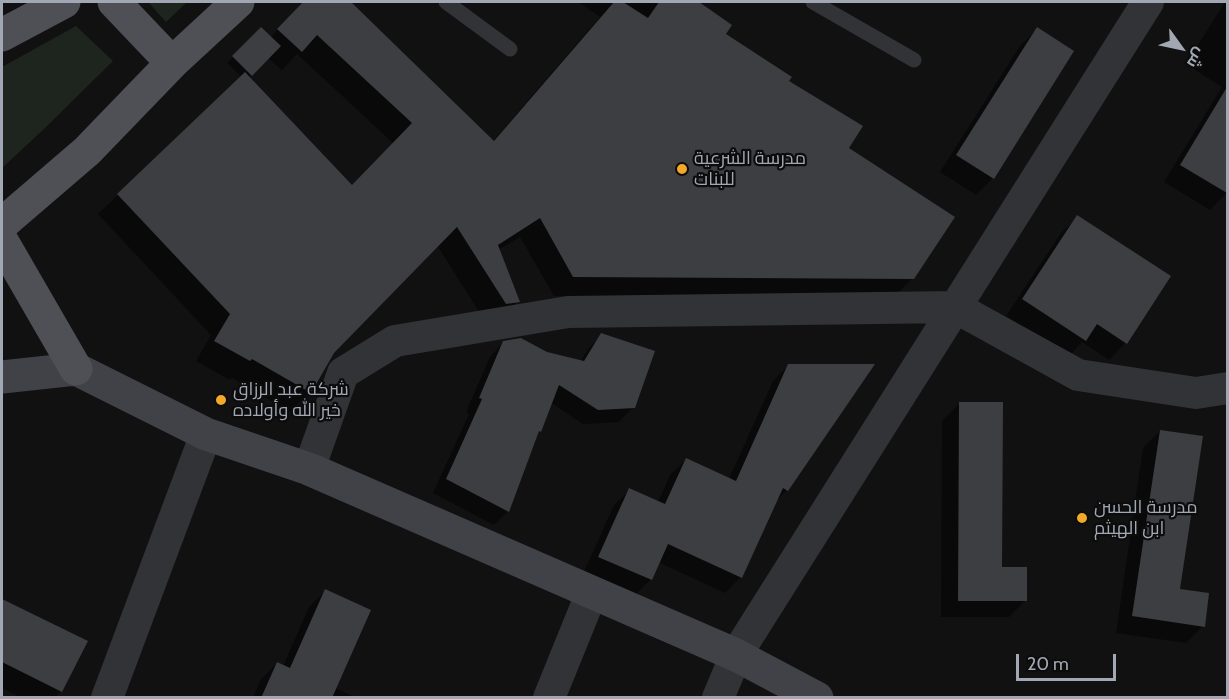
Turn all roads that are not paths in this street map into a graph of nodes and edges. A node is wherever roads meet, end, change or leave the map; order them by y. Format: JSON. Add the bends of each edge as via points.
{"nodes":[{"id":1,"x":64,"y":2,"type":"edge"},
{"id":2,"x":114,"y":2,"type":"edge"},
{"id":3,"x":238,"y":2,"type":"edge"},
{"id":4,"x":446,"y":2,"type":"edge"},
{"id":5,"x":813,"y":2,"type":"edge"},
{"id":6,"x":1148,"y":2,"type":"edge"},
{"id":7,"x":2,"y":35,"type":"edge"},
{"id":8,"x":510,"y":49,"type":"dead end"},
{"id":9,"x":914,"y":60,"type":"dead end"},
{"id":10,"x":172,"y":63,"type":"junction"},
{"id":11,"x":2,"y":224,"type":"edge"},
{"id":12,"x":2,"y":241,"type":"edge"},
{"id":13,"x":955,"y":308,"type":"junction"},
{"id":14,"x":76,"y":369,"type":"junction"},
{"id":15,"x":2,"y":377,"type":"edge"},
{"id":16,"x":1227,"y":388,"type":"edge"},
{"id":17,"x":206,"y":434,"type":"junction"},
{"id":18,"x":309,"y":469,"type":"junction"},
{"id":19,"x":592,"y":592,"type":"junction"},
{"id":20,"x":736,"y":655,"type":"junction"},
{"id":21,"x":107,"y":698,"type":"edge"},
{"id":22,"x":549,"y":698,"type":"edge"},
{"id":23,"x":718,"y":698,"type":"edge"},
{"id":24,"x":817,"y":698,"type":"edge"}],
"edges":[{"from":1,"to":7,"type":"main road"},
{"from":2,"to":10,"type":"main road"},
{"from":3,"to":10,"type":"main road"},
{"from":4,"to":8,"type":"lane"},
{"from":5,"to":9,"type":"lane"},
{"from":6,"to":13,"type":"street"},
{"from":10,"to":11,"type":"main road","via":[[87,151]]},
{"from":12,"to":14,"type":"main road"},
{"from":13,"to":16,"type":"street","via":[[1078,375],[1196,393]]},
{"from":13,"to":18,"type":"street","via":[[568,312],[395,341],[343,373]]},
{"from":13,"to":20,"type":"street"},
{"from":14,"to":15,"type":"main road"},
{"from":14,"to":17,"type":"main road"},
{"from":17,"to":18,"type":"main road"},
{"from":17,"to":21,"type":"street"},
{"from":18,"to":19,"type":"main road"},
{"from":19,"to":20,"type":"main road"},
{"from":19,"to":22,"type":"street"},
{"from":20,"to":23,"type":"street"},
{"from":20,"to":24,"type":"main road"}]}
